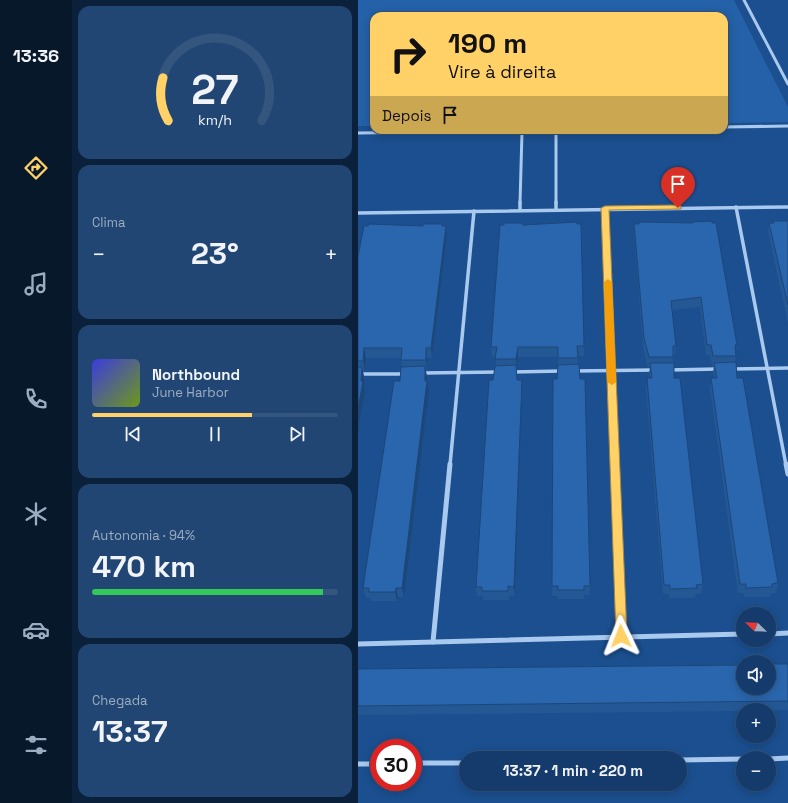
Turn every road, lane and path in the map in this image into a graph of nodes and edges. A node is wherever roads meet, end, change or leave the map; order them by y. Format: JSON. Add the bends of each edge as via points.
{"nodes":[{"id":1,"x":744,"y":0,"type":"edge"},
{"id":2,"x":788,"y":84,"type":"edge"},
{"id":3,"x":788,"y":126,"type":"edge"},
{"id":4,"x":728,"y":128,"type":"edge"},
{"id":5,"x":358,"y":133,"type":"edge"},
{"id":6,"x":370,"y":133,"type":"edge"},
{"id":7,"x":522,"y":134,"type":"edge"},
{"id":8,"x":556,"y":134,"type":"edge"},
{"id":9,"x":736,"y":207,"type":"junction"},
{"id":10,"x":788,"y":207,"type":"edge"},
{"id":11,"x":605,"y":208,"type":"junction"},
{"id":12,"x":556,"y":209,"type":"junction"},
{"id":13,"x":520,"y":210,"type":"junction"},
{"id":14,"x":474,"y":211,"type":"junction"},
{"id":15,"x":358,"y":212,"type":"edge"},
{"id":16,"x":768,"y":368,"type":"junction"},
{"id":17,"x":788,"y":368,"type":"edge"},
{"id":18,"x":721,"y":369,"type":"edge"},
{"id":19,"x":728,"y":369,"type":"edge"},
{"id":20,"x":658,"y":370,"type":"edge"},
{"id":21,"x":666,"y":370,"type":"edge"},
{"id":22,"x":611,"y":371,"type":"junction"},
{"id":23,"x":412,"y":373,"type":"edge"},
{"id":24,"x":420,"y":373,"type":"edge"},
{"id":25,"x":459,"y":373,"type":"junction"},
{"id":26,"x":358,"y":374,"type":"edge"},
{"id":27,"x":788,"y":474,"type":"edge"},
{"id":28,"x":788,"y":633,"type":"edge"},
{"id":29,"x":736,"y":634,"type":"edge"},
{"id":30,"x":776,"y":634,"type":"edge"},
{"id":31,"x":621,"y":636,"type":"junction"},
{"id":32,"x":433,"y":642,"type":"junction"},
{"id":33,"x":358,"y":644,"type":"edge"},
{"id":34,"x":788,"y":758,"type":"edge"},
{"id":35,"x":736,"y":759,"type":"edge"},
{"id":36,"x":776,"y":759,"type":"edge"},
{"id":37,"x":687,"y":760,"type":"edge"},
{"id":38,"x":422,"y":763,"type":"edge"},
{"id":39,"x":459,"y":763,"type":"edge"},
{"id":40,"x":358,"y":764,"type":"edge"},
{"id":41,"x":370,"y":764,"type":"edge"}],
"edges":[{"from":1,"to":2,"type":"street"},
{"from":3,"to":4,"type":"street"},
{"from":5,"to":6,"type":"street"},
{"from":7,"to":13,"type":"street"},
{"from":8,"to":12,"type":"street"},
{"from":9,"to":10,"type":"street"},
{"from":9,"to":11,"type":"street"},
{"from":9,"to":16,"type":"street"},
{"from":11,"to":12,"type":"street"},
{"from":11,"to":22,"type":"street"},
{"from":12,"to":13,"type":"street"},
{"from":13,"to":14,"type":"street"},
{"from":14,"to":15,"type":"street"},
{"from":14,"to":25,"type":"street"},
{"from":16,"to":17,"type":"street"},
{"from":16,"to":19,"type":"street"},
{"from":16,"to":27,"type":"street"},
{"from":18,"to":21,"type":"street"},
{"from":20,"to":22,"type":"street"},
{"from":22,"to":25,"type":"street"},
{"from":22,"to":31,"type":"street"},
{"from":23,"to":26,"type":"street"},
{"from":24,"to":25,"type":"street"},
{"from":25,"to":32,"type":"street"},
{"from":28,"to":30,"type":"street"},
{"from":29,"to":31,"type":"street"},
{"from":31,"to":32,"type":"street"},
{"from":32,"to":33,"type":"street"},
{"from":34,"to":36,"type":"street"},
{"from":35,"to":37,"type":"street"},
{"from":38,"to":39,"type":"street"},
{"from":40,"to":41,"type":"street"}]}
